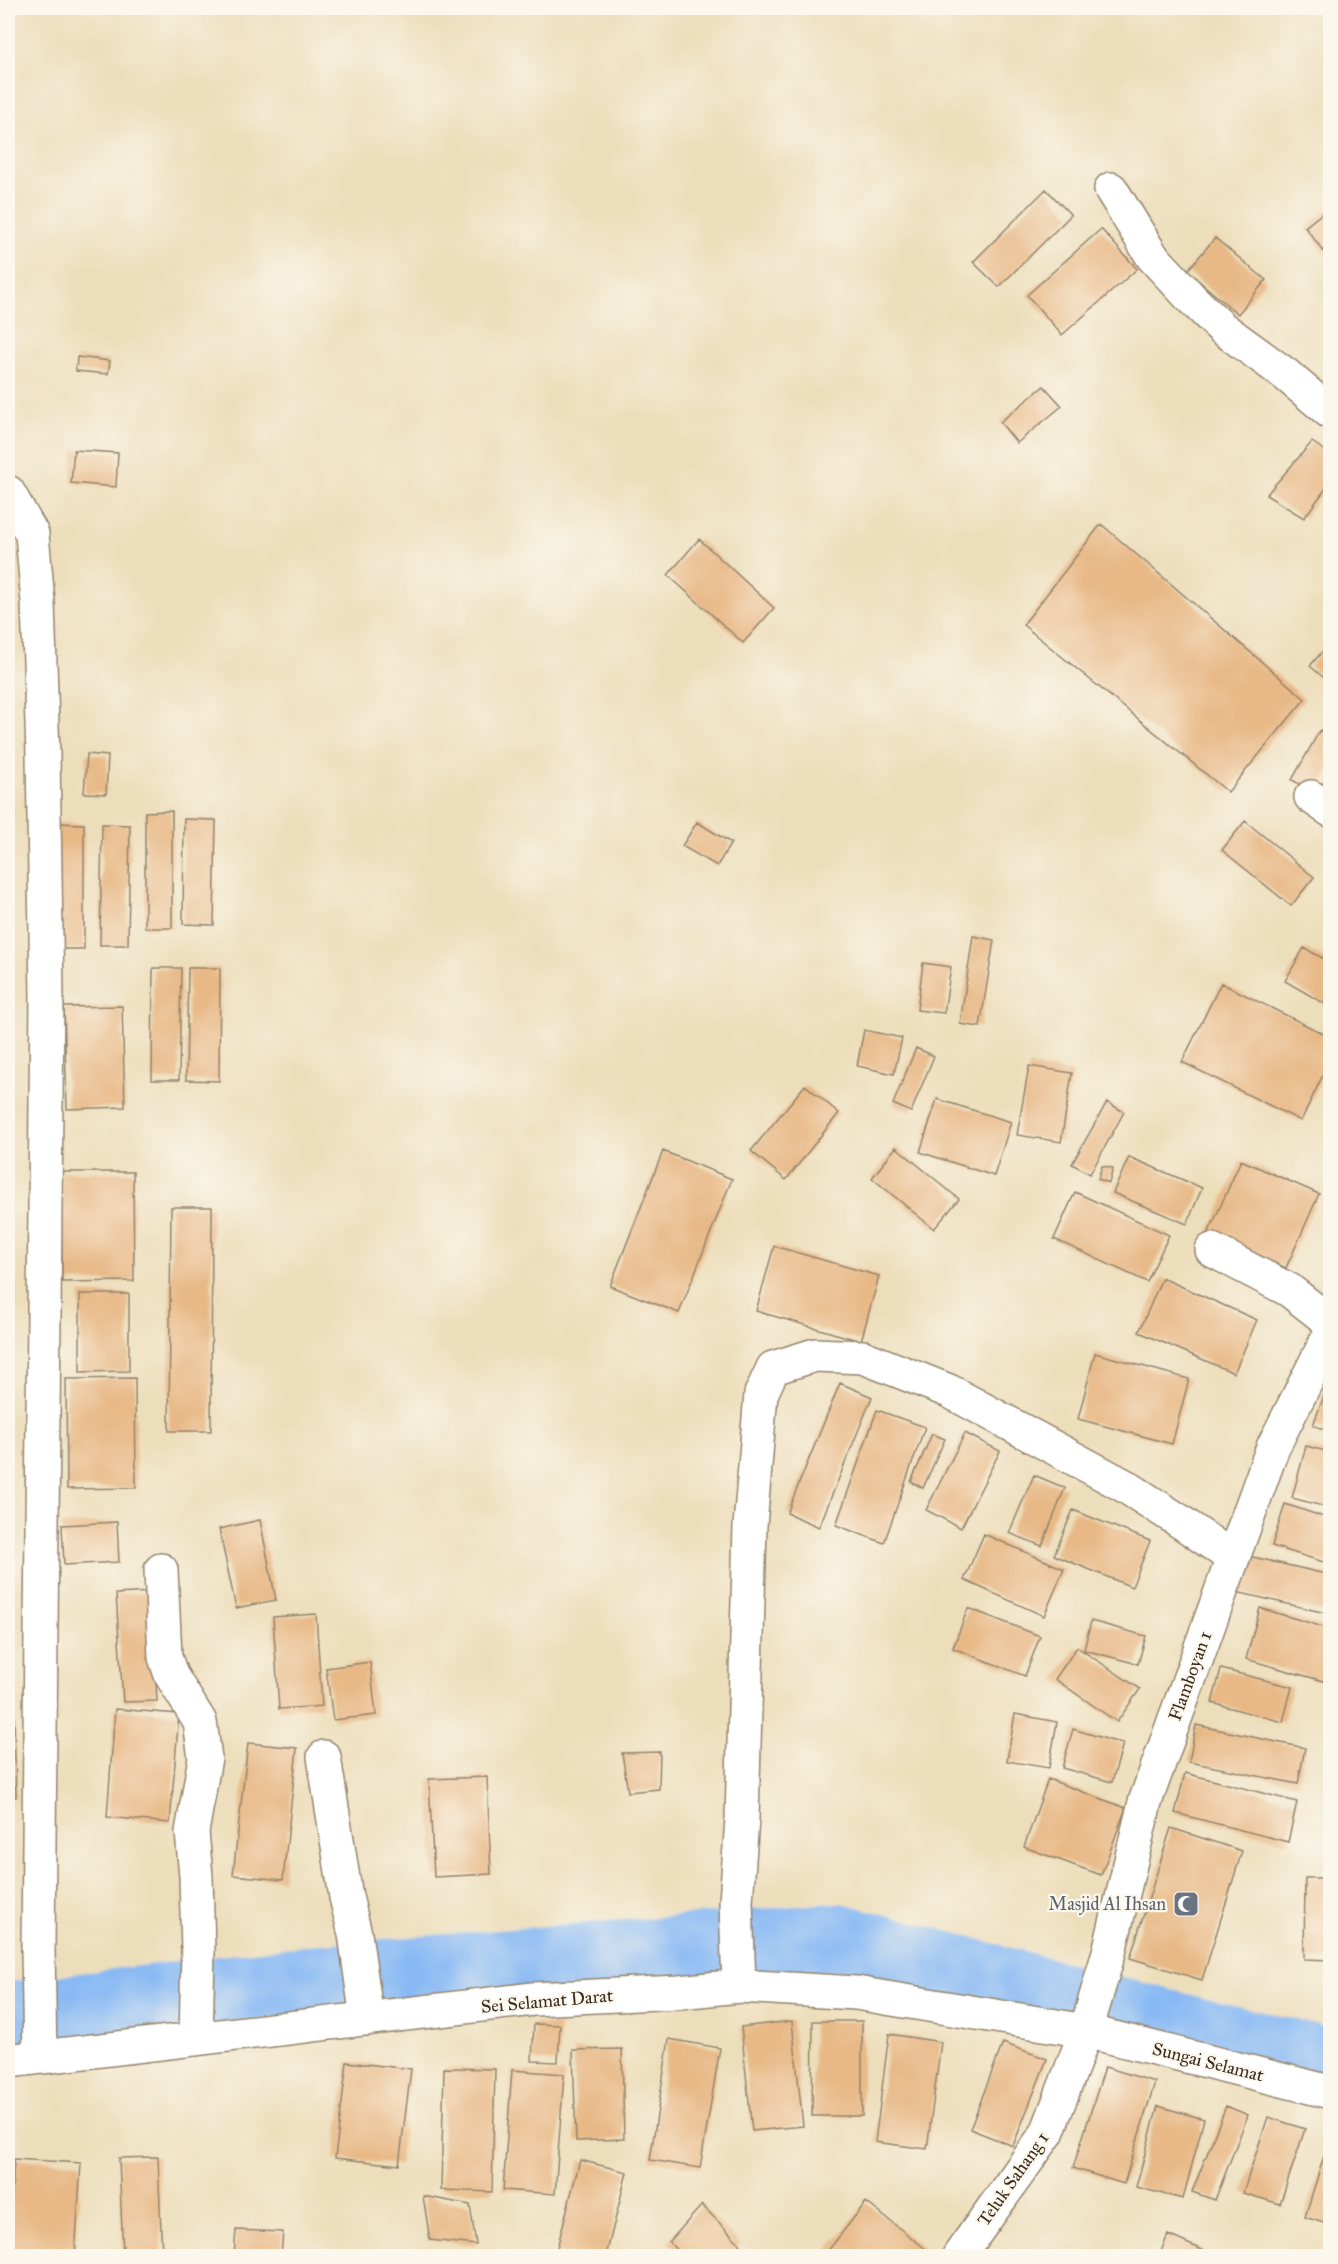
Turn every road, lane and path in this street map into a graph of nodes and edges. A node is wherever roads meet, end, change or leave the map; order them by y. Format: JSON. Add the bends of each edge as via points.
{"nodes":[{"id":1,"x":1111,"y":189,"type":"dead end"},
{"id":2,"x":1330,"y":412,"type":"edge"},
{"id":3,"x":8,"y":492,"type":"edge"},
{"id":4,"x":1212,"y":1250,"type":"dead end"},
{"id":5,"x":1330,"y":1322,"type":"edge"},
{"id":6,"x":1330,"y":1334,"type":"edge"},
{"id":7,"x":1233,"y":1558,"type":"junction"},
{"id":8,"x":161,"y":1570,"type":"dead end"},
{"id":9,"x":324,"y":1757,"type":"dead end"},
{"id":10,"x":739,"y":1975,"type":"junction"},
{"id":11,"x":366,"y":2008,"type":"junction"},
{"id":12,"x":197,"y":2027,"type":"junction"},
{"id":13,"x":1086,"y":2031,"type":"junction"},
{"id":14,"x":40,"y":2057,"type":"junction"},
{"id":15,"x":8,"y":2061,"type":"edge"},
{"id":16,"x":1330,"y":2092,"type":"edge"},
{"id":17,"x":959,"y":2256,"type":"edge"}],
"edges":[{"from":1,"to":2,"type":"street","via":[[1152,256],[1191,298],[1222,328]]},
{"from":3,"to":14,"type":"street","via":[[32,534],[43,756],[47,995]]},
{"from":4,"to":5,"type":"street","via":[[1289,1290]]},
{"from":6,"to":7,"type":"street","name":"Flamboyan 1","via":[[1273,1447]]},
{"from":7,"to":10,"type":"street","via":[[1125,1486],[949,1391],[863,1357],[815,1355],[773,1368],[761,1394],[755,1443],[736,1902]]},
{"from":7,"to":13,"type":"street","name":"Flamboyan 1","via":[[1145,1802]]},
{"from":8,"to":12,"type":"street","via":[[165,1657],[171,1675],[200,1722],[205,1758],[192,1832]]},
{"from":9,"to":11,"type":"street"},
{"from":10,"to":11,"type":"street","name":"Sei Selamat Darat","via":[[679,1992]]},
{"from":10,"to":13,"type":"street","name":"Sei Selamat Darat"},
{"from":11,"to":12,"type":"street","name":"Sei Selamat Darat"},
{"from":12,"to":14,"type":"street","name":"Sei Selamat Darat"},
{"from":13,"to":16,"type":"street","name":"Sungai Selamat"},
{"from":13,"to":17,"type":"street","name":"Teluk Sahang 1","via":[[1047,2133]]},
{"from":14,"to":15,"type":"street","name":"Sei Selamat Darat"}]}
